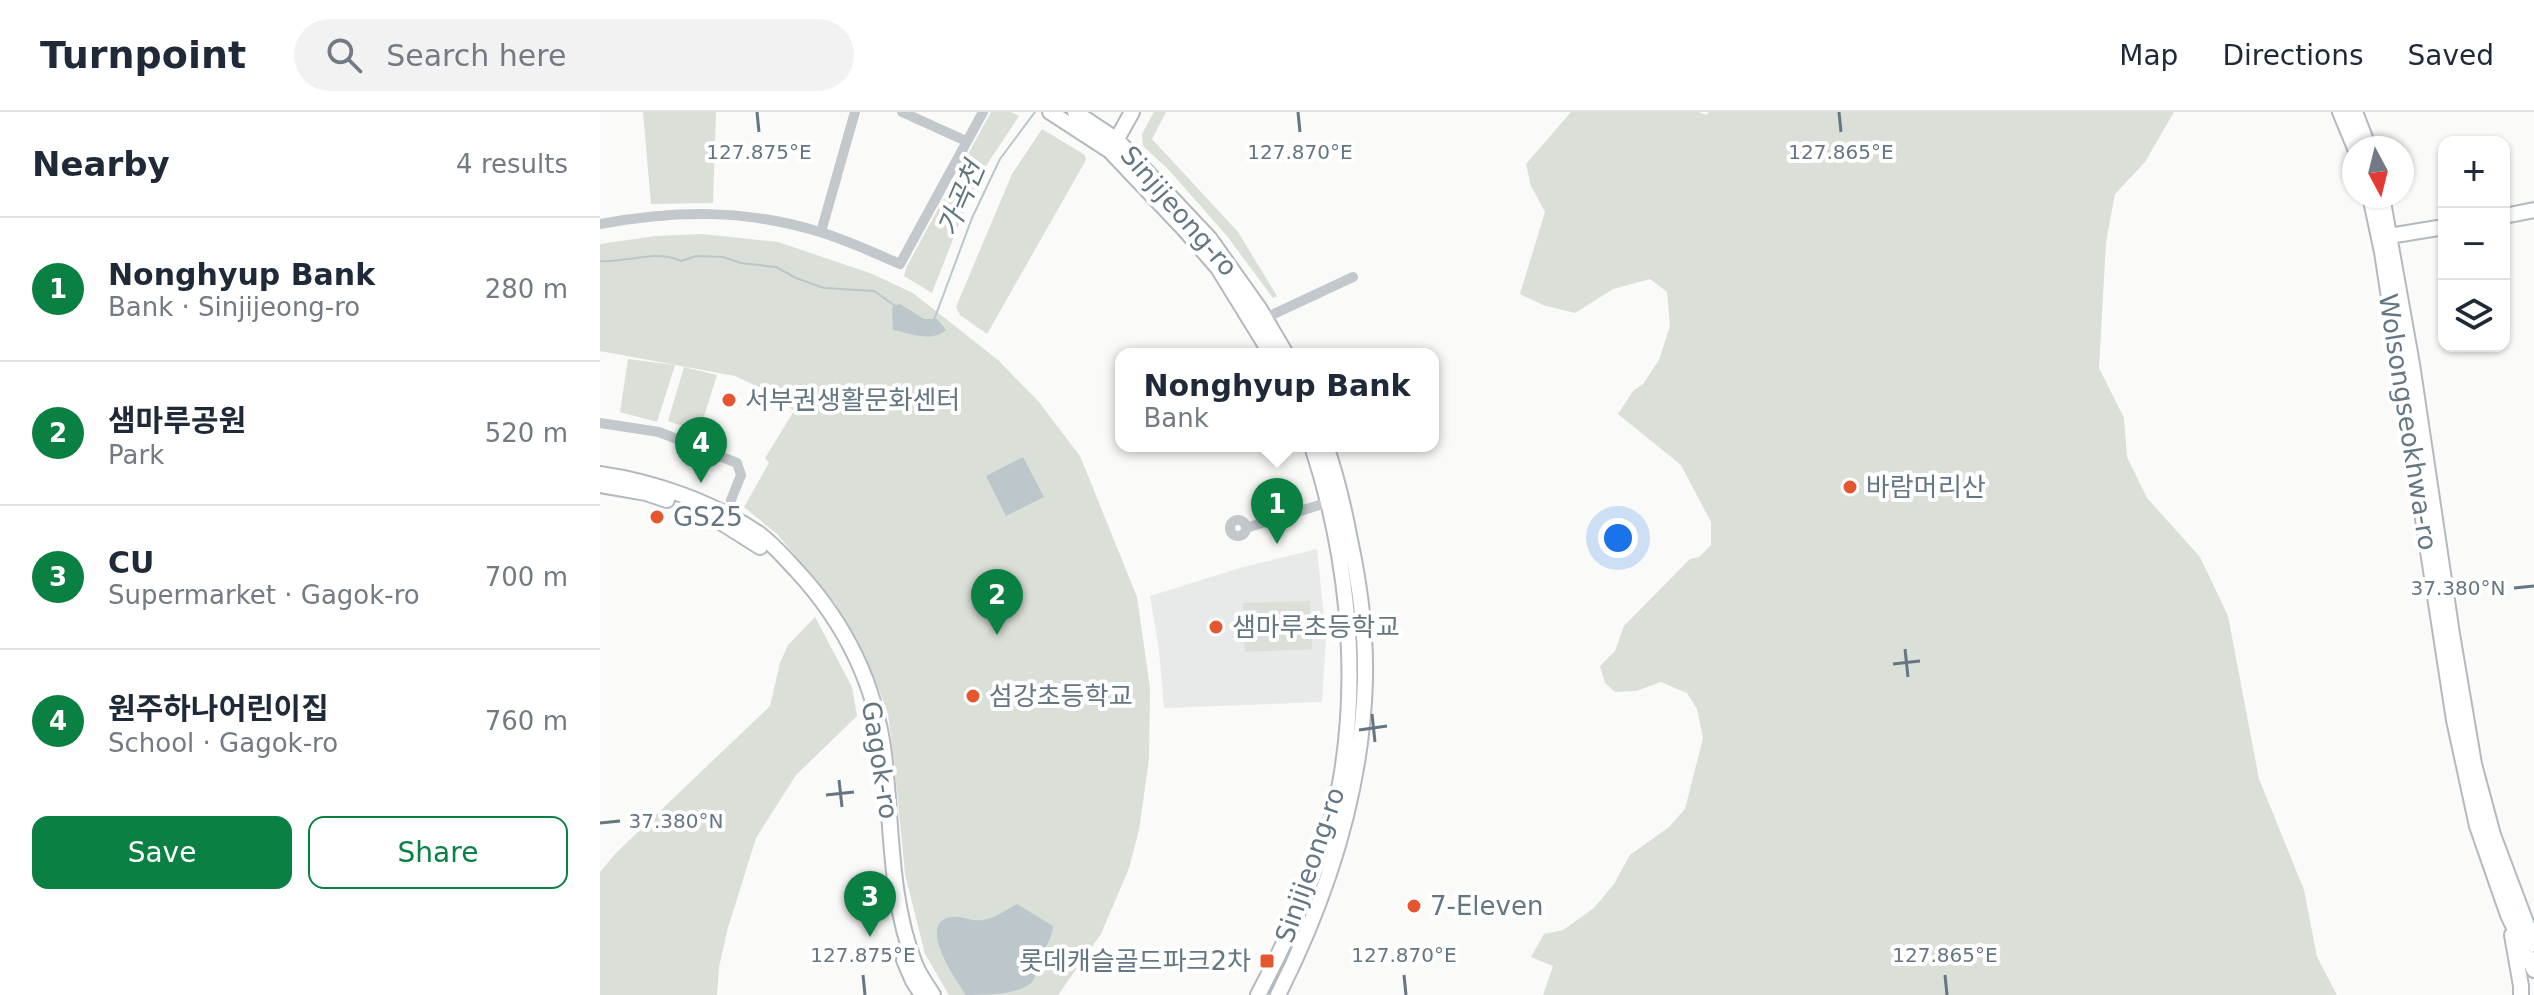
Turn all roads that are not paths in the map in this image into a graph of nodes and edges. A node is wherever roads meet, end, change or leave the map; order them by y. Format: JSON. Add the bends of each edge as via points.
{"nodes":[{"id":1,"x":855,"y":112,"type":"edge"},
{"id":2,"x":902,"y":112,"type":"edge"},
{"id":3,"x":983,"y":112,"type":"edge"},
{"id":4,"x":1050,"y":112,"type":"edge"},
{"id":5,"x":1132,"y":112,"type":"edge"},
{"id":6,"x":2340,"y":112,"type":"edge"},
{"id":7,"x":2355,"y":112,"type":"edge"},
{"id":8,"x":1081,"y":121,"type":"edge"},
{"id":9,"x":2350,"y":136,"type":"edge"},
{"id":10,"x":2364,"y":136,"type":"edge"},
{"id":11,"x":966,"y":141,"type":"junction"},
{"id":12,"x":1113,"y":146,"type":"junction"},
{"id":13,"x":2374,"y":208,"type":"edge"},
{"id":14,"x":2383,"y":208,"type":"edge"},
{"id":15,"x":2534,"y":210,"type":"edge"},
{"id":16,"x":2510,"y":215,"type":"edge"},
{"id":17,"x":600,"y":224,"type":"edge"},
{"id":18,"x":2438,"y":228,"type":"edge"},
{"id":19,"x":821,"y":232,"type":"junction"},
{"id":20,"x":2384,"y":237,"type":"junction"},
{"id":21,"x":1353,"y":277,"type":"dead end"},
{"id":22,"x":1259,"y":321,"type":"junction"},
{"id":23,"x":1269,"y":348,"type":"edge"},
{"id":24,"x":1281,"y":348,"type":"edge"},
{"id":25,"x":600,"y":423,"type":"edge"},
{"id":26,"x":1315,"y":452,"type":"edge"},
{"id":27,"x":1327,"y":452,"type":"edge"},
{"id":28,"x":600,"y":474,"type":"edge"},
{"id":29,"x":600,"y":485,"type":"edge"},
{"id":30,"x":1335,"y":500,"type":"junction"},
{"id":31,"x":724,"y":511,"type":"junction"},
{"id":32,"x":1246,"y":528,"type":"dead end"},
{"id":33,"x":880,"y":756,"type":"junction"},
{"id":34,"x":2514,"y":912,"type":"junction"},
{"id":35,"x":2534,"y":928,"type":"edge"},
{"id":36,"x":2534,"y":944,"type":"edge"},
{"id":37,"x":2534,"y":972,"type":"edge"},
{"id":38,"x":922,"y":995,"type":"edge"},
{"id":39,"x":933,"y":995,"type":"edge"},
{"id":40,"x":1258,"y":995,"type":"edge"},
{"id":41,"x":1278,"y":995,"type":"edge"},
{"id":42,"x":2522,"y":995,"type":"edge"}],
"edges":[{"from":1,"to":19,"type":"street"},
{"from":2,"to":11,"type":"street"},
{"from":3,"to":11,"type":"street"},
{"from":4,"to":8,"type":"street","name":"Sinjijeong-ro"},
{"from":5,"to":12,"type":"street"},
{"from":6,"to":9,"type":"street"},
{"from":7,"to":10,"type":"street"},
{"from":8,"to":12,"type":"street","name":"Sinjijeong-ro"},
{"from":11,"to":19,"type":"street","via":[[900,264]]},
{"from":12,"to":22,"type":"street","name":"Sinjijeong-ro","via":[[1210,239],[1230,264]]},
{"from":13,"to":20,"type":"street","name":"Wolsongseokhwa-ro"},
{"from":14,"to":20,"type":"street","name":"Wolsongseokhwa-ro"},
{"from":15,"to":16,"type":"street"},
{"from":17,"to":19,"type":"street","via":[[716,212]]},
{"from":18,"to":20,"type":"street"},
{"from":20,"to":34,"type":"street","name":"Wolsongseokhwa-ro","via":[[2412,364],[2474,764]]},
{"from":21,"to":22,"type":"street"},
{"from":22,"to":23,"type":"street","name":"Sinjijeong-ro"},
{"from":22,"to":24,"type":"street","name":"Sinjijeong-ro"},
{"from":25,"to":31,"type":"street","via":[[659,432],[737,463],[741,475]]},
{"from":26,"to":30,"type":"street","name":"Sinjijeong-ro"},
{"from":27,"to":30,"type":"street","name":"Sinjijeong-ro"},
{"from":28,"to":31,"type":"street","name":"Gagok-ro","via":[[652,484]]},
{"from":29,"to":31,"type":"street","name":"Gagok-ro"},
{"from":30,"to":32,"type":"street"},
{"from":30,"to":40,"type":"street","name":"Sinjijeong-ro","via":[[1348,648],[1342,774],[1308,884]]},
{"from":30,"to":41,"type":"street","name":"Sinjijeong-ro","via":[[1364,635],[1363,714],[1332,864],[1303,945]]},
{"from":31,"to":33,"type":"street","name":"Gagok-ro","via":[[780,553],[837,620],[867,682],[877,715]]},
{"from":33,"to":38,"type":"street","name":"Gagok-ro","via":[[887,882],[896,934]]},
{"from":33,"to":39,"type":"street","name":"Gagok-ro","via":[[903,917],[916,966]]},
{"from":34,"to":35,"type":"street"},
{"from":34,"to":36,"type":"street","name":"Wolsongseokhwa-ro"},
{"from":34,"to":37,"type":"street","name":"Wolsongseokhwa-ro"},
{"from":34,"to":42,"type":"street"},
{"from":37,"to":42,"type":"street"}]}
